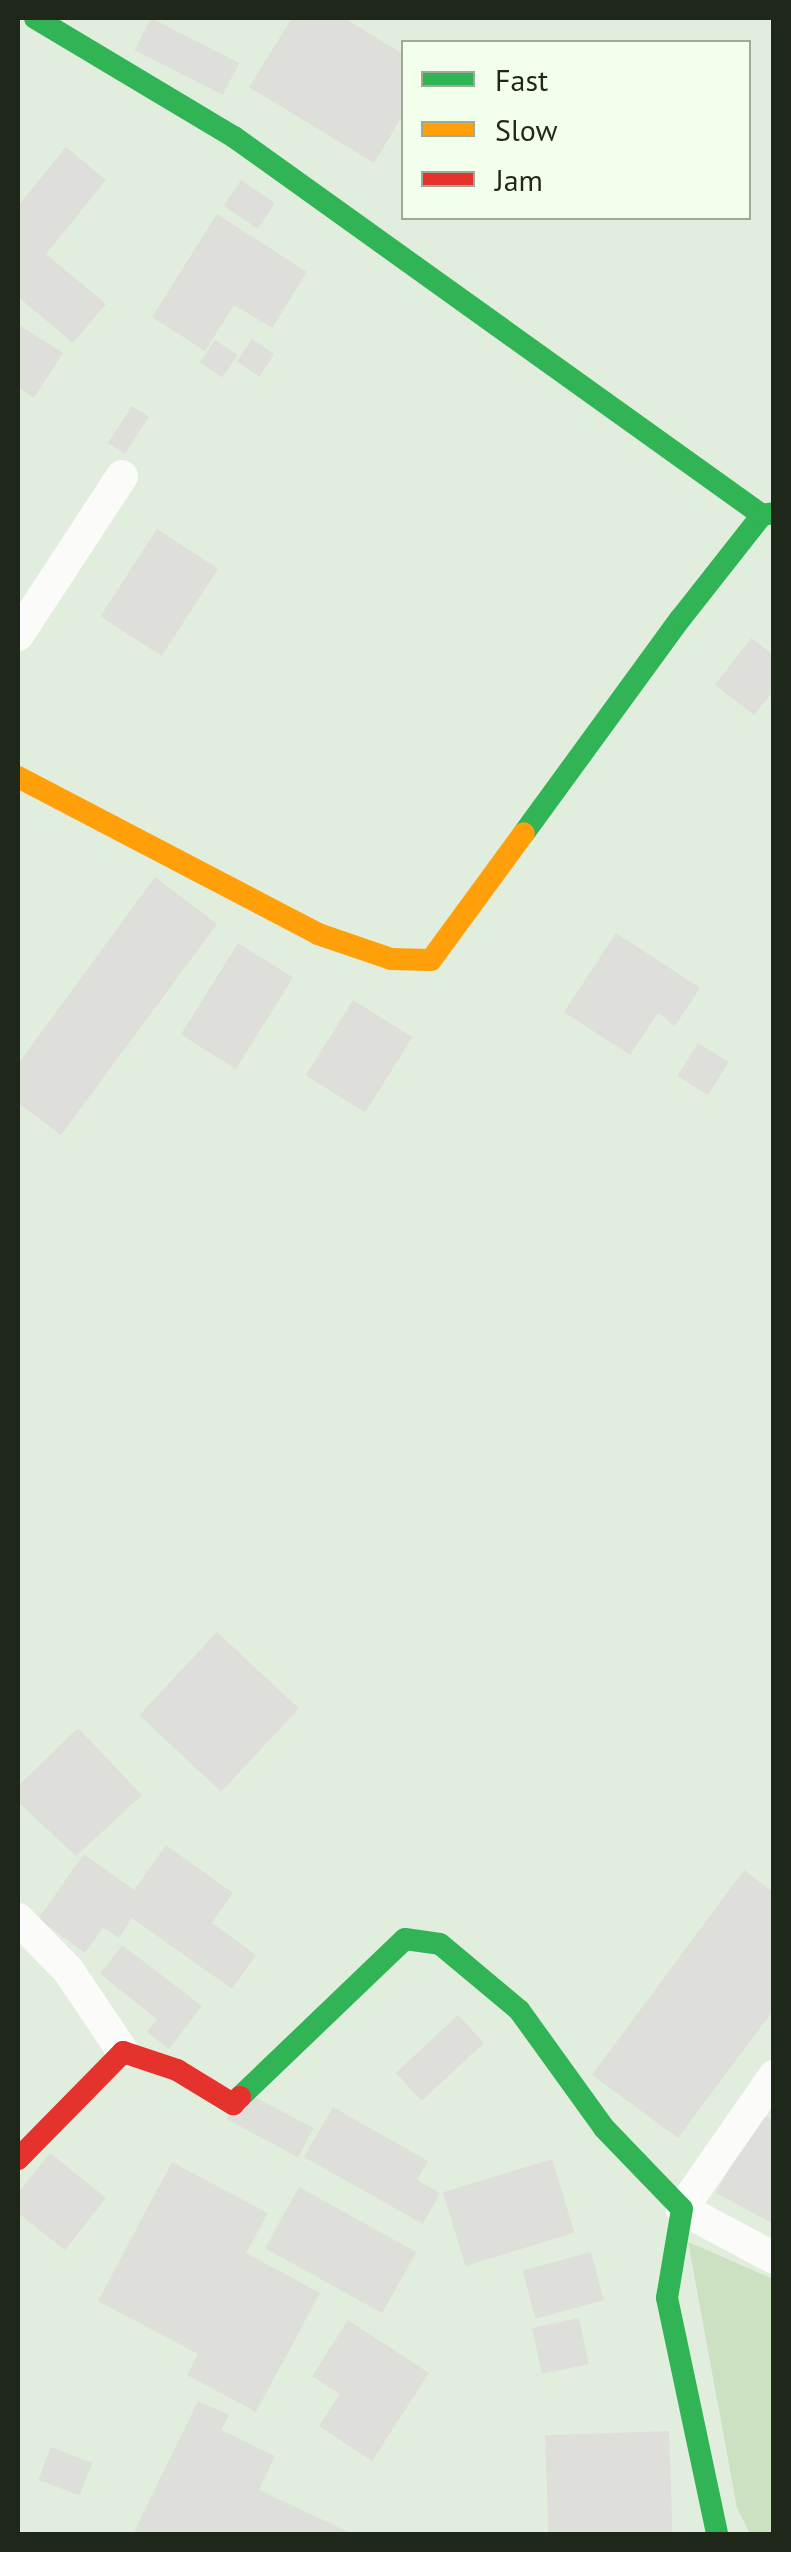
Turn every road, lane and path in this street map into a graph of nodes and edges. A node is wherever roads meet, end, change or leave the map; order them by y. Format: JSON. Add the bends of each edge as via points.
{"nodes":[{"id":1,"x":35,"y":18,"type":"edge"},
{"id":2,"x":122,"y":476,"type":"dead end"},
{"id":3,"x":768,"y":514,"type":"edge"},
{"id":4,"x":18,"y":635,"type":"edge"},
{"id":5,"x":18,"y":777,"type":"edge"},
{"id":6,"x":18,"y":1919,"type":"edge"},
{"id":7,"x":123,"y":2052,"type":"junction"},
{"id":8,"x":774,"y":2076,"type":"edge"},
{"id":9,"x":18,"y":2159,"type":"edge"},
{"id":10,"x":682,"y":2209,"type":"junction"},
{"id":11,"x":774,"y":2258,"type":"edge"},
{"id":12,"x":717,"y":2534,"type":"edge"}],
"edges":[{"from":1,"to":3,"type":"street","via":[[234,137]]},
{"from":2,"to":4,"type":"street"},
{"from":3,"to":5,"type":"street","via":[[431,960],[391,959],[318,934]]},
{"from":6,"to":7,"type":"street","via":[[68,1970]]},
{"from":7,"to":9,"type":"street"},
{"from":7,"to":10,"type":"street","via":[[177,2070],[233,2104],[405,1939],[440,1944],[519,2010],[604,2128]]},
{"from":8,"to":10,"type":"street"},
{"from":10,"to":11,"type":"street"},
{"from":10,"to":12,"type":"street","via":[[667,2298]]}]}
